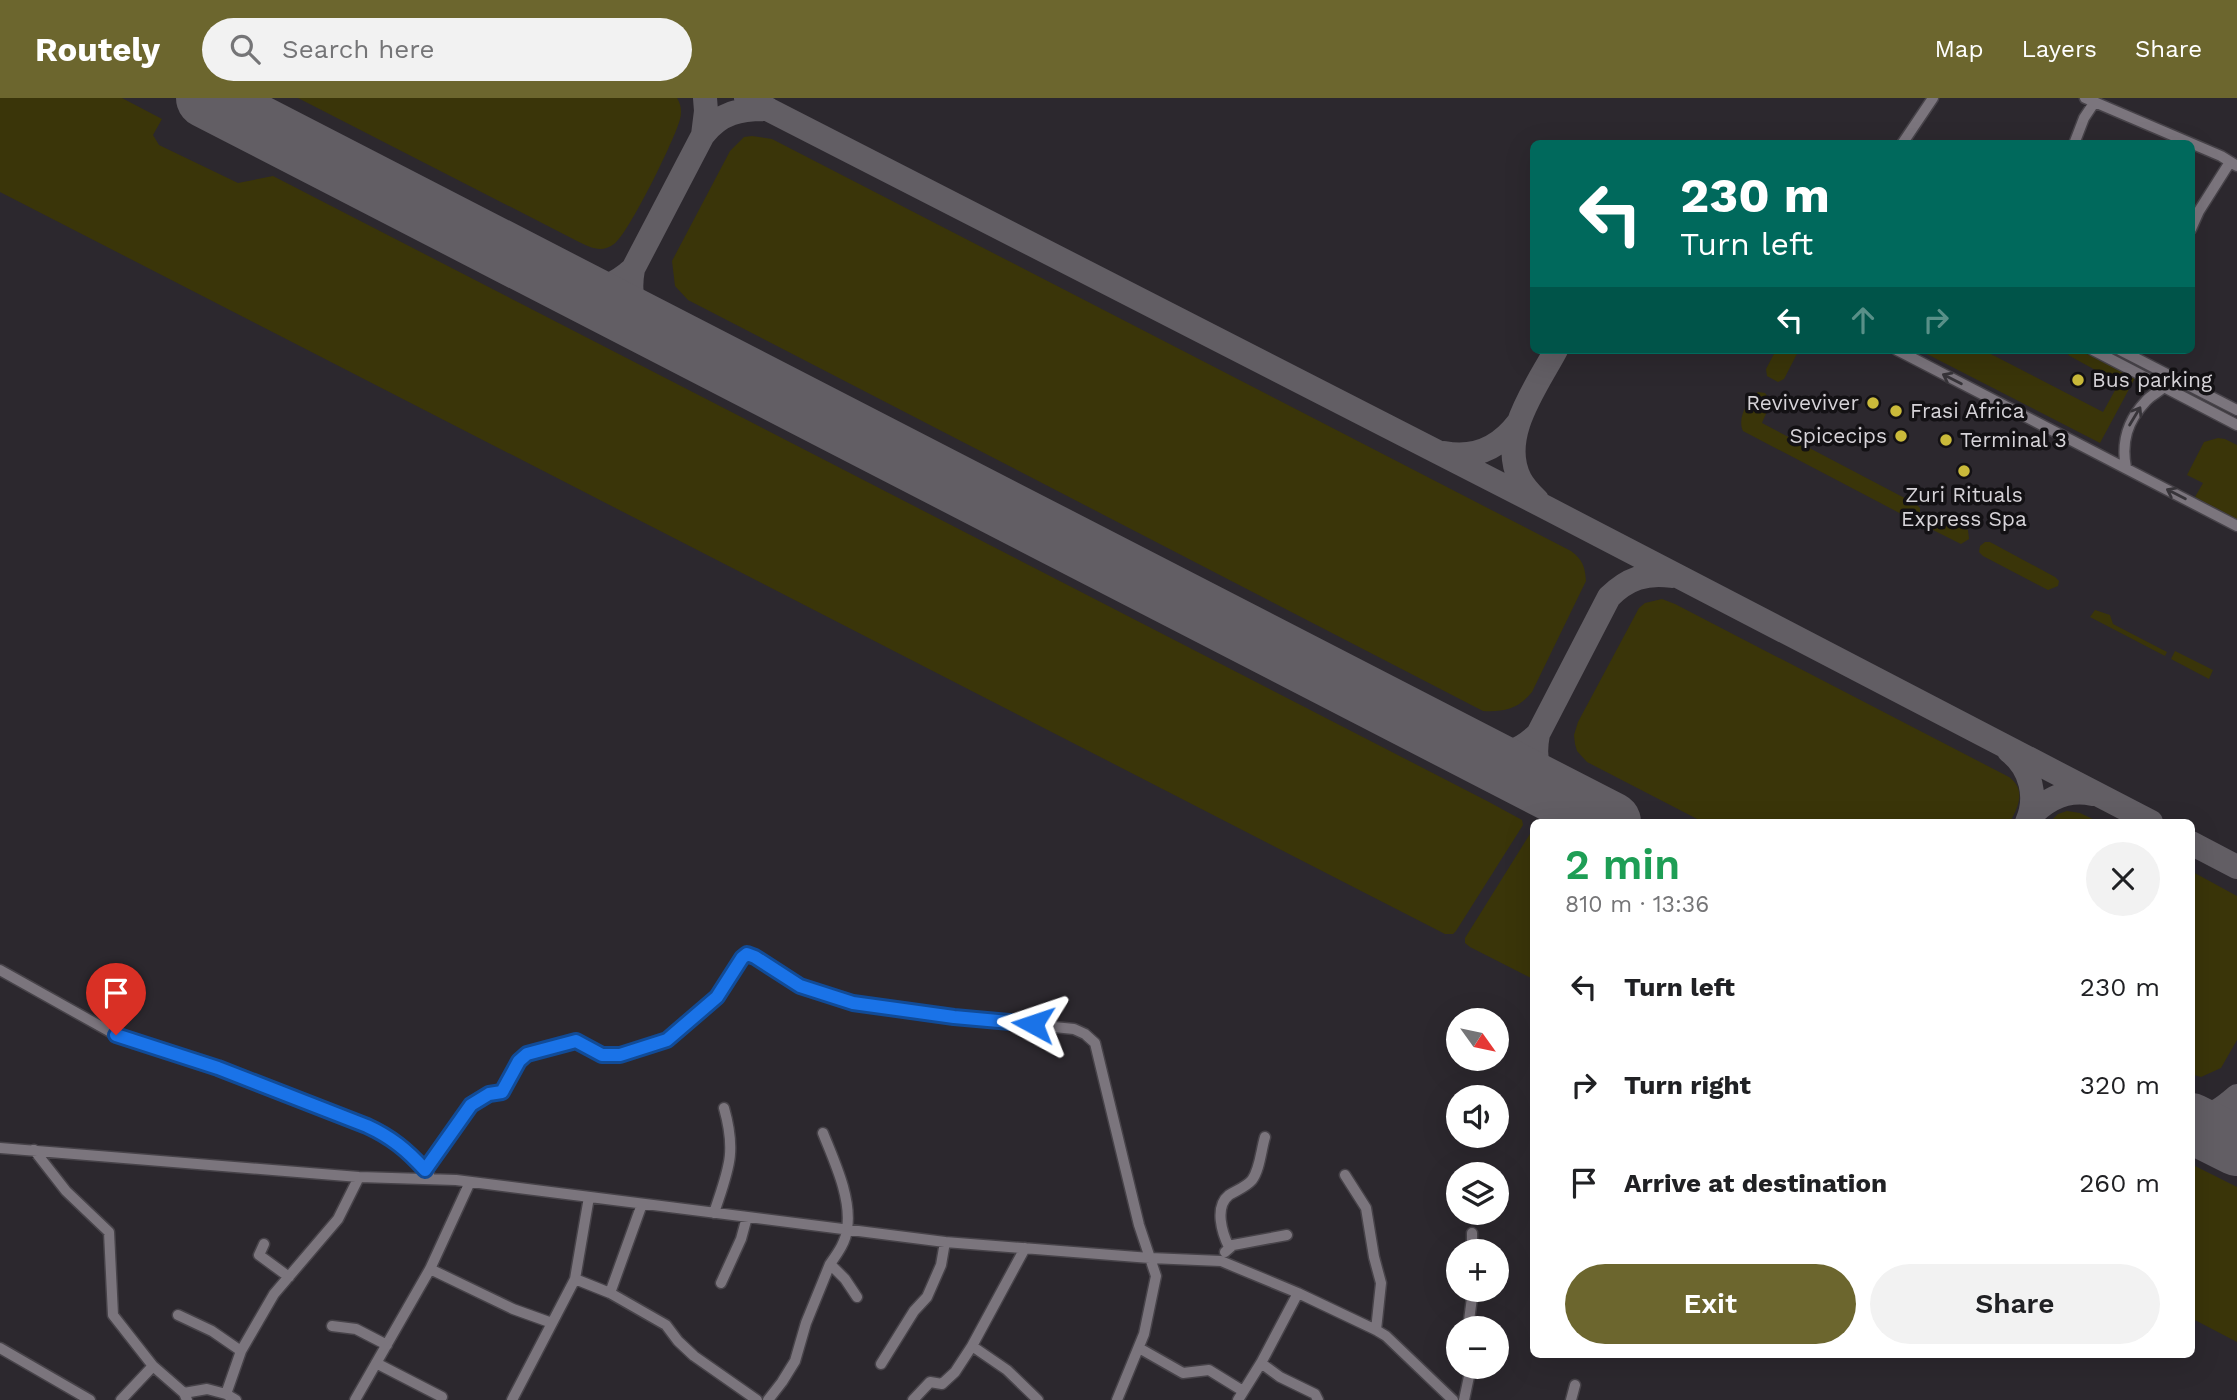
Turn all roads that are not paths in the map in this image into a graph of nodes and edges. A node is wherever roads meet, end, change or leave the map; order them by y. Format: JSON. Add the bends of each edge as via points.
{"nodes":[{"id":1,"x":1933,"y":98,"type":"edge"},
{"id":2,"x":2089,"y":100,"type":"edge"},
{"id":3,"x":1905,"y":140,"type":"edge"},
{"id":4,"x":2075,"y":140,"type":"edge"},
{"id":5,"x":2183,"y":140,"type":"edge"},
{"id":6,"x":2195,"y":145,"type":"edge"},
{"id":7,"x":2234,"y":164,"type":"edge"},
{"id":8,"x":2195,"y":220,"type":"edge"},
{"id":9,"x":1905,"y":354,"type":"edge"},
{"id":10,"x":2100,"y":354,"type":"edge"},
{"id":11,"x":2128,"y":354,"type":"edge"},
{"id":12,"x":2171,"y":376,"type":"junction"},
{"id":13,"x":2164,"y":388,"type":"junction"},
{"id":14,"x":2237,"y":410,"type":"edge"},
{"id":15,"x":2237,"y":425,"type":"edge"},
{"id":16,"x":2126,"y":468,"type":"junction"},
{"id":17,"x":2237,"y":526,"type":"edge"},
{"id":18,"x":0,"y":970,"type":"edge"},
{"id":19,"x":724,"y":1108,"type":"dead end"},
{"id":20,"x":823,"y":1133,"type":"dead end"},
{"id":21,"x":1265,"y":1137,"type":"dead end"},
{"id":22,"x":0,"y":1148,"type":"edge"},
{"id":23,"x":34,"y":1150,"type":"junction"},
{"id":24,"x":429,"y":1174,"type":"junction"},
{"id":25,"x":1345,"y":1175,"type":"dead end"},
{"id":26,"x":359,"y":1177,"type":"junction"},
{"id":27,"x":470,"y":1182,"type":"junction"},
{"id":28,"x":589,"y":1197,"type":"junction"},
{"id":29,"x":642,"y":1204,"type":"junction"},
{"id":30,"x":714,"y":1213,"type":"junction"},
{"id":31,"x":747,"y":1217,"type":"junction"},
{"id":32,"x":848,"y":1229,"type":"junction"},
{"id":33,"x":1472,"y":1233,"type":"dead end"},
{"id":34,"x":1287,"y":1235,"type":"dead end"},
{"id":35,"x":1472,"y":1239,"type":"edge"},
{"id":36,"x":945,"y":1242,"type":"junction"},
{"id":37,"x":264,"y":1244,"type":"dead end"},
{"id":38,"x":1229,"y":1247,"type":"junction"},
{"id":39,"x":1025,"y":1248,"type":"junction"},
{"id":40,"x":1150,"y":1258,"type":"junction"},
{"id":41,"x":1221,"y":1261,"type":"junction"},
{"id":42,"x":830,"y":1264,"type":"junction"},
{"id":43,"x":430,"y":1269,"type":"junction"},
{"id":44,"x":289,"y":1277,"type":"junction"},
{"id":45,"x":575,"y":1279,"type":"junction"},
{"id":46,"x":720,"y":1283,"type":"dead end"},
{"id":47,"x":610,"y":1293,"type":"junction"},
{"id":48,"x":1298,"y":1293,"type":"junction"},
{"id":49,"x":857,"y":1297,"type":"dead end"},
{"id":50,"x":178,"y":1315,"type":"dead end"},
{"id":51,"x":552,"y":1323,"type":"junction"},
{"id":52,"x":332,"y":1326,"type":"dead end"},
{"id":53,"x":1376,"y":1330,"type":"junction"},
{"id":54,"x":387,"y":1345,"type":"junction"},
{"id":55,"x":972,"y":1346,"type":"junction"},
{"id":56,"x":0,"y":1348,"type":"edge"},
{"id":57,"x":1139,"y":1348,"type":"junction"},
{"id":58,"x":241,"y":1352,"type":"junction"},
{"id":59,"x":376,"y":1363,"type":"junction"},
{"id":60,"x":1261,"y":1363,"type":"junction"},
{"id":61,"x":881,"y":1364,"type":"dead end"},
{"id":62,"x":153,"y":1366,"type":"junction"},
{"id":63,"x":1468,"y":1379,"type":"edge"},
{"id":64,"x":1576,"y":1385,"type":"dead end"},
{"id":65,"x":186,"y":1396,"type":"edge"},
{"id":66,"x":1241,"y":1396,"type":"edge"},
{"id":67,"x":231,"y":1397,"type":"edge"},
{"id":68,"x":442,"y":1397,"type":"dead end"},
{"id":69,"x":89,"y":1400,"type":"edge"},
{"id":70,"x":121,"y":1400,"type":"edge"},
{"id":71,"x":355,"y":1400,"type":"edge"},
{"id":72,"x":512,"y":1400,"type":"edge"},
{"id":73,"x":757,"y":1400,"type":"edge"},
{"id":74,"x":768,"y":1400,"type":"edge"},
{"id":75,"x":913,"y":1400,"type":"edge"},
{"id":76,"x":1038,"y":1400,"type":"edge"},
{"id":77,"x":1117,"y":1400,"type":"edge"},
{"id":78,"x":1318,"y":1400,"type":"edge"},
{"id":79,"x":1453,"y":1400,"type":"edge"},
{"id":80,"x":1464,"y":1400,"type":"edge"},
{"id":81,"x":1572,"y":1400,"type":"edge"}],
"edges":[{"from":1,"to":3,"type":"street"},
{"from":2,"to":4,"type":"street"},
{"from":2,"to":5,"type":"street"},
{"from":6,"to":7,"type":"street"},
{"from":7,"to":8,"type":"street"},
{"from":16,"to":9,"type":"street","one_way":true},
{"from":10,"to":13,"type":"street"},
{"from":11,"to":12,"type":"street"},
{"from":12,"to":13,"type":"street"},
{"from":12,"to":14,"type":"street"},
{"from":13,"to":15,"type":"street"},
{"from":16,"to":13,"type":"street","one_way":true,"via":[[2123,440],[2130,424],[2146,401]]},
{"from":17,"to":16,"type":"street","one_way":true},
{"from":18,"to":24,"type":"street","via":[[116,1035],[218,1068],[390,1137]]},
{"from":19,"to":30,"type":"street","via":[[731,1153]]},
{"from":20,"to":32,"type":"street","via":[[844,1195]]},
{"from":21,"to":38,"type":"street","via":[[1254,1177],[1222,1204],[1222,1227]]},
{"from":22,"to":23,"type":"street"},
{"from":23,"to":26,"type":"street"},
{"from":23,"to":62,"type":"street","via":[[66,1191],[109,1232],[113,1315]]},
{"from":24,"to":26,"type":"street"},
{"from":24,"to":27,"type":"street"},
{"from":24,"to":40,"type":"street","via":[[471,1105],[502,1092],[527,1054],[576,1041],[602,1055],[620,1055],[667,1040],[717,997],[747,954],[800,986],[853,1003],[1060,1026],[1085,1034],[1095,1043]]},
{"from":25,"to":53,"type":"street","via":[[1366,1208],[1381,1283]]},
{"from":26,"to":44,"type":"street","via":[[338,1219]]},
{"from":27,"to":28,"type":"street"},
{"from":27,"to":43,"type":"street"},
{"from":28,"to":29,"type":"street"},
{"from":28,"to":45,"type":"street"},
{"from":29,"to":30,"type":"street"},
{"from":29,"to":47,"type":"street"},
{"from":30,"to":31,"type":"street"},
{"from":31,"to":32,"type":"street"},
{"from":31,"to":46,"type":"street"},
{"from":32,"to":36,"type":"street"},
{"from":32,"to":42,"type":"street"},
{"from":33,"to":35,"type":"street"},
{"from":34,"to":38,"type":"street"},
{"from":36,"to":39,"type":"street"},
{"from":36,"to":61,"type":"street","via":[[931,1290]]},
{"from":37,"to":44,"type":"street","via":[[259,1255]]},
{"from":38,"to":41,"type":"street"},
{"from":39,"to":40,"type":"street"},
{"from":39,"to":55,"type":"street"},
{"from":40,"to":41,"type":"street"},
{"from":40,"to":57,"type":"street","via":[[1156,1276],[1154,1294]]},
{"from":41,"to":48,"type":"street"},
{"from":42,"to":49,"type":"street"},
{"from":42,"to":74,"type":"street","via":[[795,1361]]},
{"from":43,"to":51,"type":"street"},
{"from":43,"to":54,"type":"street"},
{"from":44,"to":58,"type":"street"},
{"from":45,"to":47,"type":"street"},
{"from":45,"to":51,"type":"street"},
{"from":47,"to":73,"type":"street","via":[[666,1325],[694,1356]]},
{"from":48,"to":53,"type":"street"},
{"from":48,"to":60,"type":"street"},
{"from":50,"to":58,"type":"street"},
{"from":51,"to":72,"type":"street"},
{"from":52,"to":54,"type":"street","via":[[356,1329]]},
{"from":53,"to":79,"type":"street"},
{"from":54,"to":59,"type":"street"},
{"from":55,"to":75,"type":"street","via":[[942,1384],[930,1382]]},
{"from":55,"to":76,"type":"street","via":[[1007,1370]]},
{"from":56,"to":69,"type":"street"},
{"from":57,"to":66,"type":"street","via":[[1184,1373],[1209,1370]]},
{"from":57,"to":77,"type":"street"},
{"from":58,"to":67,"type":"street"},
{"from":59,"to":68,"type":"street"},
{"from":59,"to":71,"type":"street"},
{"from":60,"to":66,"type":"street"},
{"from":60,"to":78,"type":"street"},
{"from":62,"to":65,"type":"street"},
{"from":62,"to":70,"type":"street"},
{"from":63,"to":80,"type":"street"},
{"from":64,"to":81,"type":"street"},
{"from":65,"to":67,"type":"street","via":[[207,1389]]}]}
